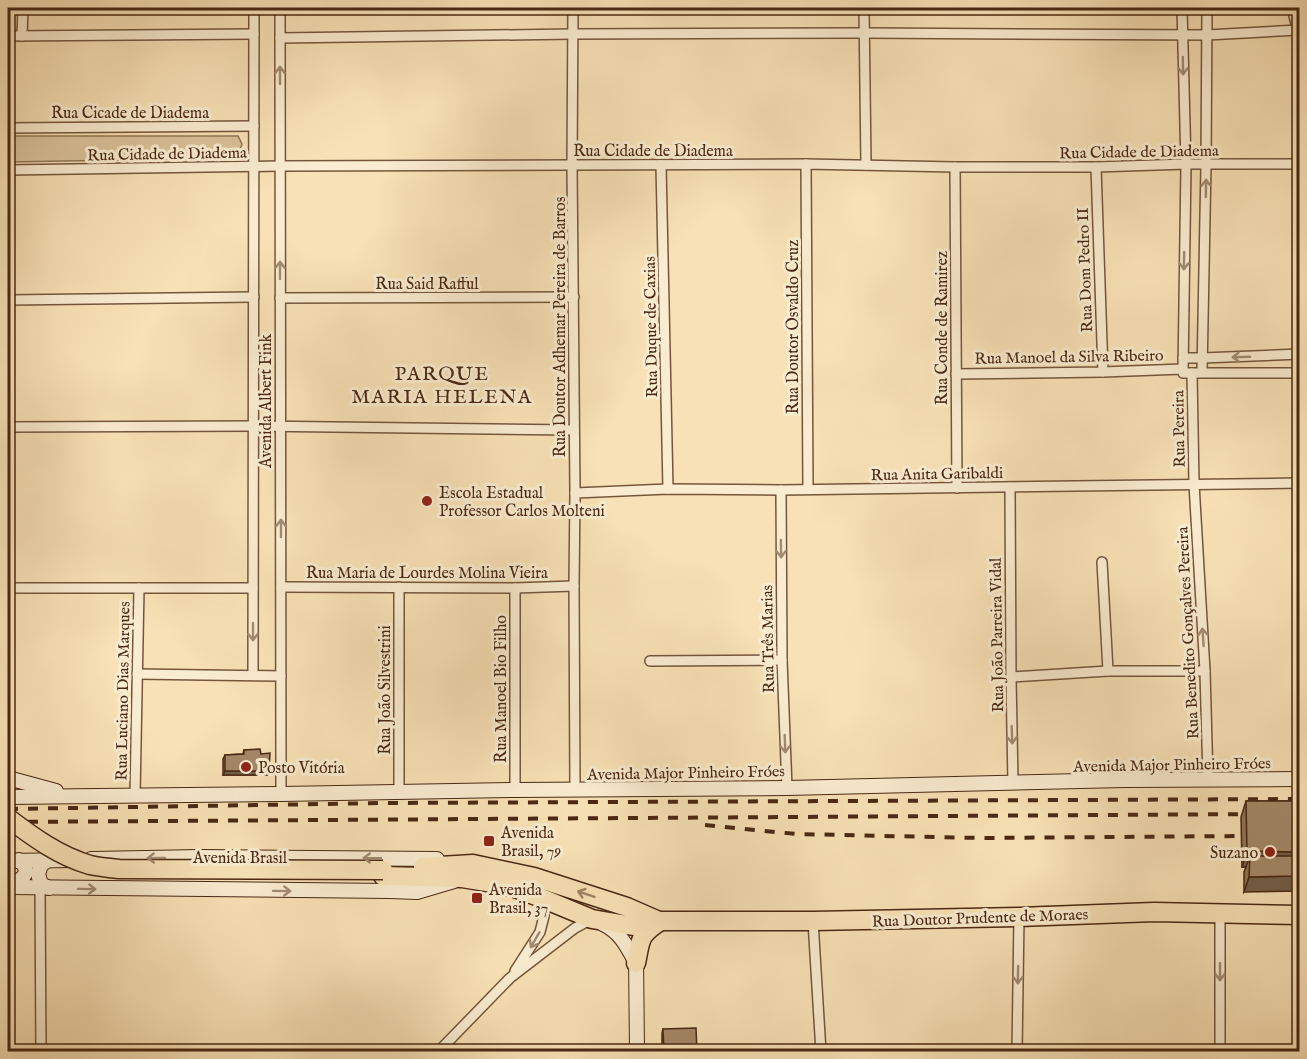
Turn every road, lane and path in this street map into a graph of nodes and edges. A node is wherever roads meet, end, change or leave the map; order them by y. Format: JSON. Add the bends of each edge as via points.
{"nodes":[{"id":1,"x":23,"y":8,"type":"edge"},
{"id":2,"x":254,"y":8,"type":"edge"},
{"id":3,"x":280,"y":8,"type":"edge"},
{"id":4,"x":573,"y":8,"type":"edge"},
{"id":5,"x":864,"y":8,"type":"edge"},
{"id":6,"x":1182,"y":8,"type":"edge"},
{"id":7,"x":1207,"y":8,"type":"edge"},
{"id":8,"x":1292,"y":8,"type":"edge"},
{"id":9,"x":864,"y":33,"type":"junction"},
{"id":10,"x":254,"y":34,"type":"junction"},
{"id":11,"x":573,"y":34,"type":"junction"},
{"id":12,"x":1207,"y":34,"type":"junction"},
{"id":13,"x":1298,"y":34,"type":"edge"},
{"id":14,"x":1183,"y":35,"type":"junction"},
{"id":15,"x":8,"y":36,"type":"edge"},
{"id":16,"x":22,"y":36,"type":"junction"},
{"id":17,"x":280,"y":38,"type":"junction"},
{"id":18,"x":254,"y":126,"type":"junction"},
{"id":19,"x":8,"y":128,"type":"edge"},
{"id":20,"x":806,"y":164,"type":"junction"},
{"id":21,"x":1186,"y":164,"type":"junction"},
{"id":22,"x":1299,"y":164,"type":"edge"},
{"id":23,"x":572,"y":165,"type":"junction"},
{"id":24,"x":661,"y":165,"type":"junction"},
{"id":25,"x":866,"y":165,"type":"junction"},
{"id":26,"x":1206,"y":165,"type":"junction"},
{"id":27,"x":280,"y":166,"type":"junction"},
{"id":28,"x":254,"y":167,"type":"junction"},
{"id":29,"x":956,"y":167,"type":"junction"},
{"id":30,"x":1096,"y":167,"type":"junction"},
{"id":31,"x":8,"y":170,"type":"edge"},
{"id":32,"x":254,"y":297,"type":"junction"},
{"id":33,"x":574,"y":297,"type":"junction"},
{"id":34,"x":280,"y":298,"type":"junction"},
{"id":35,"x":8,"y":300,"type":"edge"},
{"id":36,"x":1299,"y":354,"type":"edge"},
{"id":37,"x":1183,"y":358,"type":"junction"},
{"id":38,"x":1202,"y":358,"type":"junction"},
{"id":39,"x":1103,"y":372,"type":"junction"},
{"id":40,"x":1186,"y":372,"type":"junction"},
{"id":41,"x":1202,"y":372,"type":"junction"},
{"id":42,"x":1299,"y":373,"type":"edge"},
{"id":43,"x":956,"y":374,"type":"junction"},
{"id":44,"x":253,"y":426,"type":"junction"},
{"id":45,"x":8,"y":427,"type":"edge"},
{"id":46,"x":280,"y":427,"type":"junction"},
{"id":47,"x":574,"y":430,"type":"junction"},
{"id":48,"x":1299,"y":483,"type":"edge"},
{"id":49,"x":1194,"y":484,"type":"junction"},
{"id":50,"x":1010,"y":487,"type":"junction"},
{"id":51,"x":668,"y":489,"type":"junction"},
{"id":52,"x":808,"y":489,"type":"junction"},
{"id":53,"x":957,"y":489,"type":"junction"},
{"id":54,"x":780,"y":490,"type":"junction"},
{"id":55,"x":575,"y":493,"type":"junction"},
{"id":56,"x":1102,"y":562,"type":"dead end"},
{"id":57,"x":281,"y":586,"type":"junction"},
{"id":58,"x":573,"y":586,"type":"junction"},
{"id":59,"x":399,"y":587,"type":"junction"},
{"id":60,"x":8,"y":588,"type":"edge"},
{"id":61,"x":139,"y":588,"type":"junction"},
{"id":62,"x":253,"y":588,"type":"junction"},
{"id":63,"x":515,"y":588,"type":"junction"},
{"id":64,"x":650,"y":660,"type":"dead end"},
{"id":65,"x":782,"y":660,"type":"junction"},
{"id":66,"x":1107,"y":671,"type":"junction"},
{"id":67,"x":1205,"y":671,"type":"junction"},
{"id":68,"x":137,"y":674,"type":"junction"},
{"id":69,"x":252,"y":675,"type":"junction"},
{"id":70,"x":281,"y":676,"type":"junction"},
{"id":71,"x":1011,"y":677,"type":"junction"},
{"id":72,"x":8,"y":778,"type":"edge"},
{"id":73,"x":1299,"y":779,"type":"edge"},
{"id":74,"x":1208,"y":780,"type":"junction"},
{"id":75,"x":1013,"y":783,"type":"junction"},
{"id":76,"x":787,"y":788,"type":"junction"},
{"id":77,"x":515,"y":790,"type":"junction"},
{"id":78,"x":575,"y":790,"type":"junction"},
{"id":79,"x":399,"y":792,"type":"junction"},
{"id":80,"x":281,"y":794,"type":"junction"},
{"id":81,"x":73,"y":795,"type":"junction"},
{"id":82,"x":135,"y":795,"type":"junction"},
{"id":83,"x":8,"y":797,"type":"edge"},
{"id":84,"x":8,"y":818,"type":"edge"},
{"id":85,"x":8,"y":828,"type":"edge"},
{"id":86,"x":48,"y":860,"type":"junction"},
{"id":87,"x":13,"y":861,"type":"edge"},
{"id":88,"x":467,"y":871,"type":"junction"},
{"id":89,"x":383,"y":873,"type":"junction"},
{"id":90,"x":8,"y":886,"type":"edge"},
{"id":91,"x":45,"y":888,"type":"junction"},
{"id":92,"x":539,"y":897,"type":"junction"},
{"id":93,"x":627,"y":907,"type":"junction"},
{"id":94,"x":1220,"y":913,"type":"junction"},
{"id":95,"x":1299,"y":915,"type":"edge"},
{"id":96,"x":1018,"y":916,"type":"junction"},
{"id":97,"x":592,"y":920,"type":"junction"},
{"id":98,"x":661,"y":921,"type":"junction"},
{"id":99,"x":813,"y":921,"type":"junction"},
{"id":100,"x":633,"y":926,"type":"junction"},
{"id":101,"x":636,"y":963,"type":"junction"},
{"id":102,"x":510,"y":978,"type":"junction"},
{"id":103,"x":41,"y":1052,"type":"edge"},
{"id":104,"x":438,"y":1052,"type":"edge"},
{"id":105,"x":637,"y":1052,"type":"edge"},
{"id":106,"x":821,"y":1052,"type":"edge"},
{"id":107,"x":1017,"y":1052,"type":"edge"},
{"id":108,"x":1220,"y":1052,"type":"edge"}],
"edges":[{"from":1,"to":16,"type":"street"},
{"from":2,"to":10,"type":"street","name":"Avenida Albert Fink"},
{"from":3,"to":17,"type":"street","name":"Avenida Albert Fink"},
{"from":4,"to":11,"type":"street","name":"Rua Doutor Adhemar Pereira de Barros"},
{"from":5,"to":9,"type":"street"},
{"from":6,"to":14,"type":"street","name":"Rua Pereira"},
{"from":7,"to":12,"type":"street"},
{"from":8,"to":13,"type":"street"},
{"from":9,"to":11,"type":"street"},
{"from":9,"to":14,"type":"street"},
{"from":9,"to":25,"type":"street"},
{"from":10,"to":16,"type":"street"},
{"from":10,"to":18,"type":"street","name":"Avenida Albert Fink"},
{"from":11,"to":17,"type":"street"},
{"from":11,"to":23,"type":"street","name":"Rua Doutor Adhemar Pereira de Barros"},
{"from":12,"to":13,"type":"street"},
{"from":12,"to":14,"type":"street"},
{"from":12,"to":26,"type":"street"},
{"from":14,"to":21,"type":"street","name":"Rua Pereira","one_way":true},
{"from":15,"to":16,"type":"street"},
{"from":27,"to":17,"type":"street","name":"Avenida Albert Fink","one_way":true},
{"from":18,"to":19,"type":"street","name":"Rua Cicade de Diadema"},
{"from":18,"to":28,"type":"street","name":"Avenida Albert Fink"},
{"from":20,"to":24,"type":"street","name":"Rua Cidade de Diadema"},
{"from":20,"to":25,"type":"street","name":"Rua Cidade de Diadema"},
{"from":20,"to":52,"type":"street","name":"Rua Doutor Osvaldo Cruz"},
{"from":21,"to":26,"type":"street","name":"Rua Cidade de Diadema"},
{"from":21,"to":30,"type":"street","name":"Rua Cidade de Diadema"},
{"from":21,"to":37,"type":"street","name":"Rua Pereira","one_way":true},
{"from":22,"to":26,"type":"street","name":"Rua Cidade de Diadema"},
{"from":23,"to":24,"type":"street","name":"Rua Cidade de Diadema"},
{"from":23,"to":27,"type":"street","name":"Rua Cidade de Diadema"},
{"from":23,"to":33,"type":"street","name":"Rua Doutor Adhemar Pereira de Barros"},
{"from":24,"to":51,"type":"street","name":"Rua Duque de Caxias"},
{"from":25,"to":29,"type":"street","name":"Rua Cidade de Diadema"},
{"from":38,"to":26,"type":"street","one_way":true},
{"from":27,"to":28,"type":"street","name":"Rua Cidade de Diadema"},
{"from":34,"to":27,"type":"street","name":"Avenida Albert Fink","one_way":true},
{"from":28,"to":31,"type":"street","name":"Rua Cidade de Diadema"},
{"from":28,"to":32,"type":"street","name":"Avenida Albert Fink"},
{"from":29,"to":30,"type":"street","name":"Rua Cidade de Diadema"},
{"from":29,"to":43,"type":"street","name":"Rua Conde de Ramirez"},
{"from":30,"to":39,"type":"street","name":"Rua Dom Pedro II"},
{"from":32,"to":35,"type":"street"},
{"from":32,"to":44,"type":"street","name":"Avenida Albert Fink"},
{"from":33,"to":34,"type":"street","name":"Rua Said Rafful"},
{"from":33,"to":47,"type":"street","name":"Rua Doutor Adhemar Pereira de Barros"},
{"from":34,"to":46,"type":"street","name":"Avenida Albert Fink"},
{"from":36,"to":38,"type":"street","name":"Rua Manoel da Silva Ribeiro","one_way":true},
{"from":37,"to":38,"type":"street","name":"Rua Manoel da Silva Ribeiro"},
{"from":37,"to":40,"type":"street","name":"Rua Pereira"},
{"from":38,"to":41,"type":"street"},
{"from":39,"to":40,"type":"street","name":"Rua Manoel da Silva Ribeiro"},
{"from":39,"to":43,"type":"street","name":"Rua Manoel da Silva Ribeiro"},
{"from":40,"to":41,"type":"street","name":"Rua Manoel da Silva Ribeiro"},
{"from":40,"to":49,"type":"street","name":"Rua Pereira"},
{"from":41,"to":42,"type":"street","name":"Rua Manoel da Silva Ribeiro"},
{"from":43,"to":53,"type":"street","name":"Rua Conde de Ramirez"},
{"from":44,"to":45,"type":"street"},
{"from":44,"to":46,"type":"street"},
{"from":44,"to":62,"type":"street","name":"Avenida Albert Fink"},
{"from":46,"to":47,"type":"street"},
{"from":57,"to":46,"type":"street","name":"Avenida Albert Fink","one_way":true},
{"from":47,"to":55,"type":"street","name":"Rua Doutor Adhemar Pereira de Barros"},
{"from":48,"to":49,"type":"street","name":"Rua Anita Garibaldi"},
{"from":49,"to":50,"type":"street","name":"Rua Anita Garibaldi"},
{"from":67,"to":49,"type":"street","name":"Rua Benedito Gonçalves Pereira","one_way":true},
{"from":50,"to":53,"type":"street","name":"Rua Anita Garibaldi"},
{"from":50,"to":71,"type":"street","name":"Rua João Parreira Vidal"},
{"from":51,"to":54,"type":"street","name":"Rua Anita Garibaldi"},
{"from":51,"to":55,"type":"street","name":"Rua Anita Garibaldi"},
{"from":52,"to":53,"type":"street","name":"Rua Anita Garibaldi"},
{"from":52,"to":54,"type":"street","name":"Rua Anita Garibaldi"},
{"from":54,"to":65,"type":"street","name":"Rua Três Marias","one_way":true},
{"from":55,"to":58,"type":"street","name":"Rua Doutor Adhemar Pereira de Barros"},
{"from":56,"to":66,"type":"street"},
{"from":57,"to":59,"type":"street","name":"Rua Maria de Lourdes Molina Vieira"},
{"from":57,"to":70,"type":"street","name":"Avenida Albert Fink"},
{"from":58,"to":63,"type":"street","name":"Rua Maria de Lourdes Molina Vieira"},
{"from":58,"to":78,"type":"street","name":"Rua Doutor Adhemar Pereira de Barros"},
{"from":59,"to":63,"type":"street","name":"Rua Maria de Lourdes Molina Vieira"},
{"from":59,"to":79,"type":"street","name":"Rua João Silvestrini"},
{"from":60,"to":61,"type":"street"},
{"from":61,"to":62,"type":"street"},
{"from":61,"to":68,"type":"street","name":"Rua Luciano Dias Marques"},
{"from":62,"to":69,"type":"street","name":"Avenida Albert Fink","one_way":true},
{"from":63,"to":77,"type":"street","name":"Rua Manoel Bio Filho"},
{"from":64,"to":65,"type":"street"},
{"from":65,"to":76,"type":"street","name":"Rua Três Marias","one_way":true},
{"from":66,"to":67,"type":"street"},
{"from":66,"to":71,"type":"street"},
{"from":67,"to":74,"type":"street","name":"Rua Benedito Gonçalves Pereira"},
{"from":68,"to":69,"type":"street"},
{"from":68,"to":82,"type":"street","name":"Rua Luciano Dias Marques"},
{"from":69,"to":70,"type":"street"},
{"from":70,"to":80,"type":"street","name":"Avenida Albert Fink"},
{"from":71,"to":75,"type":"street","name":"Rua João Parreira Vidal","one_way":true},
{"from":72,"to":81,"type":"street","name":"Avenida Major Pinheiro Fróes"},
{"from":73,"to":74,"type":"street","name":"Avenida Major Pinheiro Fróes"},
{"from":74,"to":75,"type":"street","name":"Avenida Major Pinheiro Fróes"},
{"from":75,"to":76,"type":"street","name":"Avenida Major Pinheiro Fróes"},
{"from":76,"to":78,"type":"street","name":"Avenida Major Pinheiro Fróes"},
{"from":77,"to":78,"type":"street","name":"Avenida Major Pinheiro Fróes"},
{"from":77,"to":79,"type":"street","name":"Avenida Major Pinheiro Fróes"},
{"from":79,"to":80,"type":"street","name":"Avenida Major Pinheiro Fróes"},
{"from":80,"to":82,"type":"street","name":"Avenida Major Pinheiro Fróes"},
{"from":81,"to":82,"type":"street","name":"Avenida Major Pinheiro Fróes"},
{"from":81,"to":83,"type":"street","name":"Avenida Major Pinheiro Fróes"},
{"from":84,"to":89,"type":"highway","bridge":true,"via":[[31,836],[90,865],[119,869]]},
{"from":85,"to":89,"type":"highway","via":[[51,858],[110,877]]},
{"from":86,"to":87,"type":"street","name":"Avenida Brasil"},
{"from":88,"to":86,"type":"street","name":"Avenida Brasil","one_way":true,"via":[[454,859]]},
{"from":86,"to":91,"type":"street","via":[[38,874]]},
{"from":87,"to":90,"type":"street","via":[[24,865],[25,875]]},
{"from":88,"to":89,"type":"highway","name":"Avenida Brasil"},
{"from":91,"to":88,"type":"street","name":"Avenida Brasil","one_way":true,"via":[[417,892]]},
{"from":88,"to":92,"type":"highway","name":"Avenida Brasil"},
{"from":93,"to":88,"type":"highway","name":"Avenida Brasil","one_way":true,"via":[[534,877]]},
{"from":90,"to":91,"type":"street","name":"Avenida Brasil"},
{"from":91,"to":103,"type":"street"},
{"from":92,"to":97,"type":"highway","name":"Avenida Brasil"},
{"from":92,"to":102,"type":"street","one_way":true,"via":[[544,916],[540,932]]},
{"from":93,"to":98,"type":"highway","name":"Avenida Brasil"},
{"from":93,"to":100,"type":"highway"},
{"from":94,"to":95,"type":"highway","name":"Rua Doutor Prudente de Moraes"},
{"from":94,"to":96,"type":"highway","name":"Rua Doutor Prudente de Moraes"},
{"from":94,"to":108,"type":"street","one_way":true},
{"from":96,"to":99,"type":"highway","name":"Rua Doutor Prudente de Moraes"},
{"from":96,"to":107,"type":"street","one_way":true},
{"from":97,"to":100,"type":"highway","name":"Avenida Brasil"},
{"from":97,"to":101,"type":"street","via":[[619,934]]},
{"from":97,"to":102,"type":"street","via":[[575,928]]},
{"from":98,"to":99,"type":"highway","name":"Rua Doutor Prudente de Moraes"},
{"from":98,"to":100,"type":"highway","name":"Avenida Brasil"},
{"from":98,"to":101,"type":"highway","via":[[643,935]]},
{"from":99,"to":106,"type":"street"},
{"from":100,"to":101,"type":"street"},
{"from":101,"to":105,"type":"street"},
{"from":102,"to":104,"type":"street"}]}
